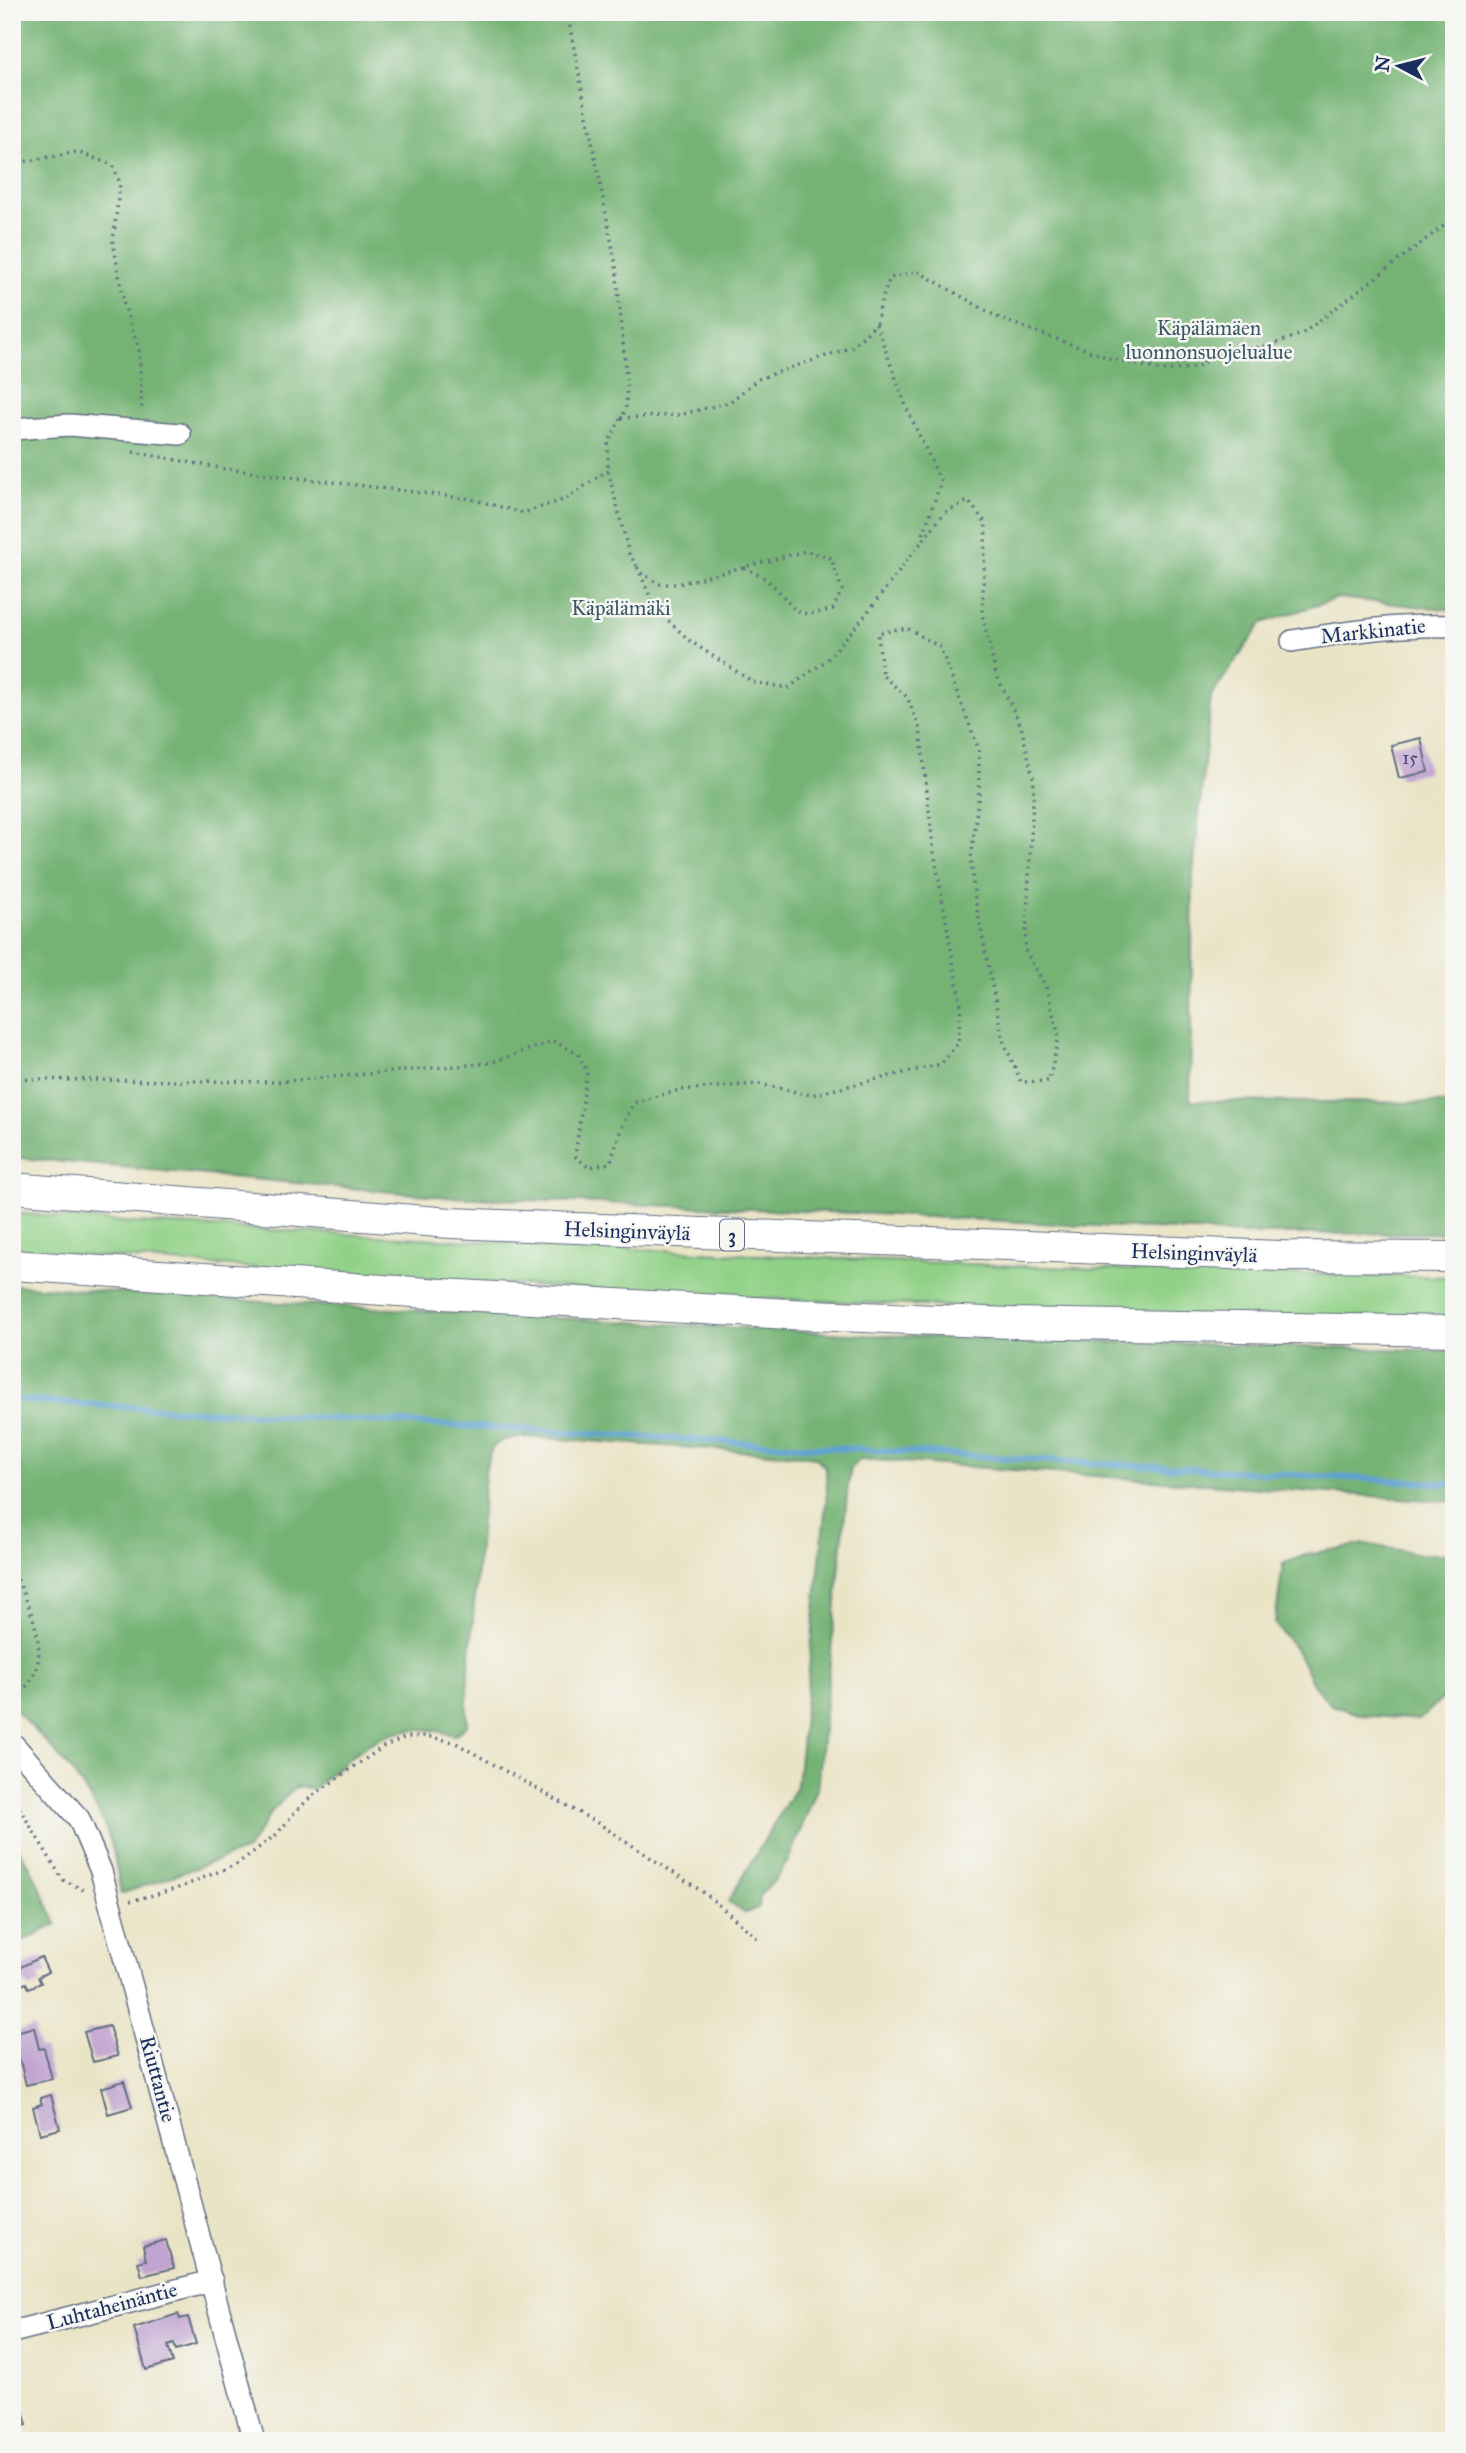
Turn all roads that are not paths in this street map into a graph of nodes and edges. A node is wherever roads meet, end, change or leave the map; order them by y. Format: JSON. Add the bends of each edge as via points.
{"nodes":[{"id":1,"x":12,"y":429,"type":"edge"},
{"id":2,"x":180,"y":434,"type":"dead end"},
{"id":3,"x":1454,"y":626,"type":"edge"},
{"id":4,"x":1292,"y":640,"type":"dead end"},
{"id":5,"x":12,"y":1188,"type":"edge"},
{"id":6,"x":1454,"y":1256,"type":"edge"},
{"id":7,"x":12,"y":1265,"type":"edge"},
{"id":8,"x":1454,"y":1331,"type":"edge"},
{"id":9,"x":12,"y":1743,"type":"edge"},
{"id":10,"x":212,"y":2281,"type":"junction"},
{"id":11,"x":12,"y":2332,"type":"edge"},
{"id":12,"x":254,"y":2441,"type":"edge"}],
"edges":[{"from":1,"to":2,"type":"street","via":[[69,425]]},
{"from":3,"to":4,"type":"street","name":"Markkinatie","via":[[1363,630]]},
{"from":5,"to":6,"type":"highway","name":"Helsinginväylä","number":"3","via":[[464,1224],[1281,1256]]},
{"from":7,"to":8,"type":"highway","via":[[803,1314]]},
{"from":9,"to":10,"type":"street","name":"Riuttantie","via":[[79,1819],[109,1899]]},
{"from":10,"to":11,"type":"street","name":"Luhtaheinäntie"},
{"from":10,"to":12,"type":"street","name":"Riuttantie"}]}
